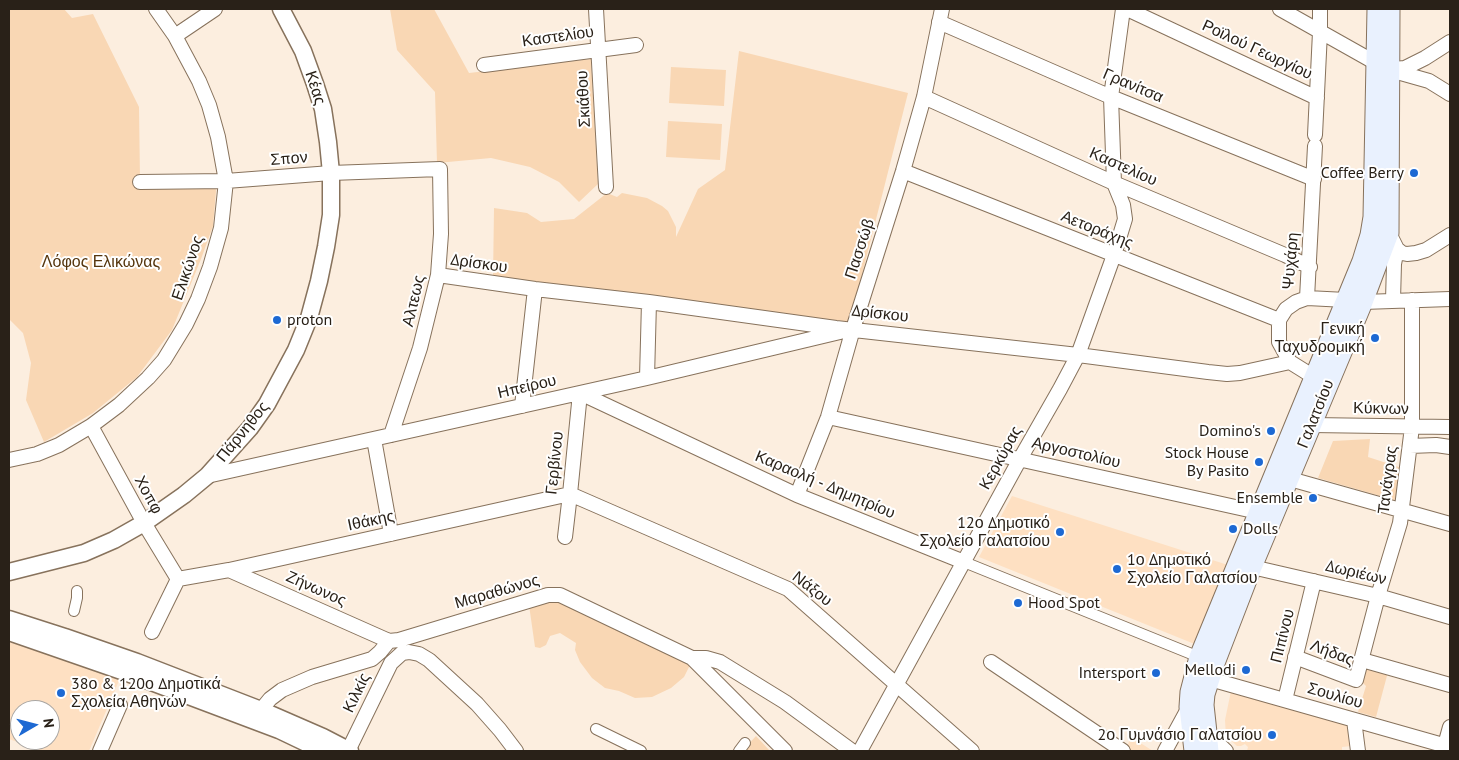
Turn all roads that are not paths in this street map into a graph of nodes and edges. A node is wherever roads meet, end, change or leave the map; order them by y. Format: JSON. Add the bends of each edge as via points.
{"nodes":[{"id":1,"x":156,"y":9,"type":"edge"},
{"id":2,"x":214,"y":9,"type":"edge"},
{"id":3,"x":281,"y":9,"type":"edge"},
{"id":4,"x":596,"y":9,"type":"edge"},
{"id":5,"x":1123,"y":9,"type":"edge"},
{"id":6,"x":1128,"y":9,"type":"edge"},
{"id":7,"x":1280,"y":9,"type":"edge"},
{"id":8,"x":1320,"y":9,"type":"edge"},
{"id":9,"x":1377,"y":9,"type":"edge"},
{"id":10,"x":1390,"y":9,"type":"edge"},
{"id":11,"x":941,"y":16,"type":"edge"},
{"id":12,"x":1320,"y":32,"type":"junction"},
{"id":13,"x":175,"y":36,"type":"junction"},
{"id":14,"x":1450,"y":42,"type":"edge"},
{"id":15,"x":636,"y":45,"type":"dead end"},
{"id":16,"x":599,"y":50,"type":"junction"},
{"id":17,"x":484,"y":65,"type":"dead end"},
{"id":18,"x":1383,"y":66,"type":"junction"},
{"id":19,"x":1450,"y":94,"type":"edge"},
{"id":20,"x":924,"y":96,"type":"junction"},
{"id":21,"x":1112,"y":97,"type":"junction"},
{"id":22,"x":1316,"y":98,"type":"junction"},
{"id":23,"x":440,"y":169,"type":"joint"},
{"id":24,"x":903,"y":171,"type":"junction"},
{"id":25,"x":331,"y":173,"type":"junction"},
{"id":26,"x":1314,"y":179,"type":"junction"},
{"id":27,"x":226,"y":181,"type":"junction"},
{"id":28,"x":140,"y":182,"type":"dead end"},
{"id":29,"x":1114,"y":183,"type":"junction"},
{"id":30,"x":606,"y":187,"type":"dead end"},
{"id":31,"x":1450,"y":236,"type":"edge"},
{"id":32,"x":1393,"y":241,"type":"junction"},
{"id":33,"x":1114,"y":255,"type":"junction"},
{"id":34,"x":1310,"y":267,"type":"junction"},
{"id":35,"x":438,"y":275,"type":"junction"},
{"id":36,"x":535,"y":290,"type":"junction"},
{"id":37,"x":1307,"y":298,"type":"junction"},
{"id":38,"x":1450,"y":299,"type":"edge"},
{"id":39,"x":1393,"y":300,"type":"junction"},
{"id":40,"x":1412,"y":300,"type":"junction"},
{"id":41,"x":1354,"y":301,"type":"junction"},
{"id":42,"x":649,"y":302,"type":"junction"},
{"id":43,"x":1279,"y":320,"type":"junction"},
{"id":44,"x":853,"y":329,"type":"junction"},
{"id":45,"x":1078,"y":355,"type":"junction"},
{"id":46,"x":1290,"y":362,"type":"junction"},
{"id":47,"x":1314,"y":377,"type":"junction"},
{"id":48,"x":647,"y":378,"type":"junction"},
{"id":49,"x":580,"y":393,"type":"junction"},
{"id":50,"x":522,"y":406,"type":"junction"},
{"id":51,"x":828,"y":417,"type":"junction"},
{"id":52,"x":1312,"y":425,"type":"junction"},
{"id":53,"x":91,"y":426,"type":"junction"},
{"id":54,"x":1412,"y":427,"type":"junction"},
{"id":55,"x":1450,"y":427,"type":"edge"},
{"id":56,"x":391,"y":435,"type":"junction"},
{"id":57,"x":374,"y":439,"type":"junction"},
{"id":58,"x":1410,"y":446,"type":"junction"},
{"id":59,"x":1450,"y":447,"type":"edge"},
{"id":60,"x":12,"y":457,"type":"edge"},
{"id":61,"x":1020,"y":459,"type":"junction"},
{"id":62,"x":207,"y":476,"type":"junction"},
{"id":63,"x":1290,"y":479,"type":"junction"},
{"id":64,"x":570,"y":494,"type":"junction"},
{"id":65,"x":798,"y":495,"type":"junction"},
{"id":66,"x":1402,"y":511,"type":"junction"},
{"id":67,"x":1258,"y":512,"type":"junction"},
{"id":68,"x":144,"y":523,"type":"junction"},
{"id":69,"x":1450,"y":524,"type":"edge"},
{"id":70,"x":392,"y":534,"type":"junction"},
{"id":71,"x":565,"y":537,"type":"dead end"},
{"id":72,"x":964,"y":562,"type":"junction"},
{"id":73,"x":1252,"y":567,"type":"junction"},
{"id":74,"x":229,"y":570,"type":"junction"},
{"id":75,"x":9,"y":572,"type":"edge"},
{"id":76,"x":178,"y":579,"type":"junction"},
{"id":77,"x":1314,"y":581,"type":"junction"},
{"id":78,"x":77,"y":591,"type":"dead end"},
{"id":79,"x":1378,"y":596,"type":"junction"},
{"id":80,"x":74,"y":611,"type":"dead end"},
{"id":81,"x":1450,"y":617,"type":"edge"},
{"id":82,"x":9,"y":619,"type":"edge"},
{"id":83,"x":9,"y":632,"type":"edge"},
{"id":84,"x":152,"y":632,"type":"dead end"},
{"id":85,"x":389,"y":641,"type":"junction"},
{"id":86,"x":1199,"y":657,"type":"junction"},
{"id":87,"x":1295,"y":657,"type":"junction"},
{"id":88,"x":692,"y":658,"type":"junction"},
{"id":89,"x":1362,"y":660,"type":"junction"},
{"id":90,"x":991,"y":662,"type":"dead end"},
{"id":91,"x":1210,"y":678,"type":"junction"},
{"id":92,"x":1356,"y":680,"type":"joint"},
{"id":93,"x":897,"y":685,"type":"junction"},
{"id":94,"x":1450,"y":685,"type":"edge"},
{"id":95,"x":1285,"y":700,"type":"junction"},
{"id":96,"x":120,"y":705,"type":"dead end"},
{"id":97,"x":1189,"y":707,"type":"junction"},
{"id":98,"x":261,"y":710,"type":"junction"},
{"id":99,"x":1354,"y":720,"type":"junction"},
{"id":100,"x":1450,"y":727,"type":"edge"},
{"id":101,"x":596,"y":729,"type":"dead end"},
{"id":102,"x":1206,"y":732,"type":"junction"},
{"id":103,"x":1448,"y":746,"type":"edge"},
{"id":104,"x":100,"y":751,"type":"edge"},
{"id":105,"x":323,"y":751,"type":"edge"},
{"id":106,"x":349,"y":751,"type":"edge"},
{"id":107,"x":516,"y":751,"type":"edge"},
{"id":108,"x":641,"y":751,"type":"edge"},
{"id":109,"x":784,"y":751,"type":"edge"},
{"id":110,"x":852,"y":751,"type":"edge"},
{"id":111,"x":860,"y":751,"type":"edge"},
{"id":112,"x":972,"y":751,"type":"edge"},
{"id":113,"x":1123,"y":751,"type":"edge"},
{"id":114,"x":1165,"y":751,"type":"edge"},
{"id":115,"x":1194,"y":751,"type":"edge"},
{"id":116,"x":1209,"y":751,"type":"edge"},
{"id":117,"x":1226,"y":751,"type":"edge"},
{"id":118,"x":1358,"y":751,"type":"edge"}],
"edges":[{"from":1,"to":13,"type":"street","name":"Ελικώνος"},
{"from":2,"to":13,"type":"street"},
{"from":3,"to":25,"type":"street","name":"Κέας","via":[[316,84]]},
{"from":4,"to":16,"type":"street","name":"Σκιάθου"},
{"from":5,"to":21,"type":"street"},
{"from":6,"to":22,"type":"street","name":"Ροϊλού Γεωργίου"},
{"from":7,"to":12,"type":"street"},
{"from":8,"to":12,"type":"street","name":"Ψυχάρη"},
{"from":9,"to":18,"type":"main road","name":"Γαλατσίου"},
{"from":10,"to":18,"type":"main road","name":"Γαλατσίου"},
{"from":11,"to":20,"type":"street","name":"Πασσώβ"},
{"from":11,"to":21,"type":"street","name":"Γρανίτσα"},
{"from":12,"to":18,"type":"street"},
{"from":12,"to":22,"type":"street","name":"Ψυχάρη"},
{"from":13,"to":27,"type":"street","name":"Ελικώνος","via":[[209,105]]},
{"from":14,"to":18,"type":"street","via":[[1405,68]]},
{"from":15,"to":16,"type":"street","name":"Καστελίου"},
{"from":16,"to":17,"type":"street","name":"Καστελίου"},
{"from":16,"to":30,"type":"street","name":"Σκιάθου"},
{"from":18,"to":19,"type":"street","via":[[1429,81]]},
{"from":18,"to":32,"type":"main road","name":"Γαλατσίου"},
{"from":18,"to":41,"type":"main road","name":"Γαλατσίου","via":[[1373,217]]},
{"from":20,"to":24,"type":"street","name":"Πασσώβ"},
{"from":20,"to":29,"type":"street","name":"Καστελίου"},
{"from":21,"to":26,"type":"street","name":"Γρανίτσα"},
{"from":21,"to":29,"type":"street"},
{"from":22,"to":26,"type":"street","name":"Ψυχάρη"},
{"from":23,"to":25,"type":"street","name":"Σπον"},
{"from":23,"to":35,"type":"street","name":"Αλτεως"},
{"from":24,"to":33,"type":"street","name":"Αετοράχης"},
{"from":24,"to":44,"type":"street","name":"Πασσώβ"},
{"from":25,"to":27,"type":"street","name":"Σπον"},
{"from":25,"to":62,"type":"street","name":"Πάρνηθος","via":[[331,215],[326,247],[319,281],[296,350],[267,404]]},
{"from":26,"to":34,"type":"street","name":"Ψυχάρη"},
{"from":27,"to":28,"type":"street","name":"Σπον"},
{"from":27,"to":53,"type":"street","name":"Ελικώνος","via":[[221,228],[210,267],[186,324],[164,360],[148,378]]},
{"from":29,"to":33,"type":"street","name":"Κερκύρας","via":[[1125,219]]},
{"from":29,"to":34,"type":"street","name":"Καστελίου"},
{"from":31,"to":32,"type":"street","via":[[1426,250],[1407,254],[1402,253]]},
{"from":32,"to":39,"type":"street"},
{"from":32,"to":41,"type":"main road","name":"Γαλατσίου"},
{"from":33,"to":43,"type":"street","name":"Αετοράχης"},
{"from":33,"to":45,"type":"street","name":"Κερκύρας"},
{"from":34,"to":37,"type":"street","name":"Ψυχάρη"},
{"from":35,"to":36,"type":"street","name":"Δρίσκου"},
{"from":35,"to":56,"type":"street","name":"Αλτεως","via":[[420,348]]},
{"from":36,"to":42,"type":"street","name":"Δρίσκου"},
{"from":36,"to":50,"type":"street"},
{"from":37,"to":41,"type":"street"},
{"from":37,"to":43,"type":"street","name":"Ψυχάρη","via":[[1286,309]]},
{"from":38,"to":40,"type":"street"},
{"from":39,"to":40,"type":"street"},
{"from":39,"to":41,"type":"street"},
{"from":40,"to":54,"type":"street","name":"Τανάγρας"},
{"from":41,"to":47,"type":"main road","name":"Γαλατσίου"},
{"from":41,"to":52,"type":"main road","name":"Γαλατσίου"},
{"from":42,"to":44,"type":"street","name":"Δρίσκου"},
{"from":42,"to":48,"type":"street"},
{"from":43,"to":46,"type":"street","via":[[1278,342]]},
{"from":44,"to":45,"type":"street","name":"Δρίσκου"},
{"from":44,"to":48,"type":"street","name":"Ηπείρου"},
{"from":44,"to":51,"type":"street","name":"Πασσώβ"},
{"from":45,"to":46,"type":"street","name":"Δρίσκου","via":[[1227,374]]},
{"from":45,"to":61,"type":"street","name":"Κερκύρας"},
{"from":46,"to":47,"type":"street"},
{"from":47,"to":67,"type":"main road","name":"Γαλατσίου"},
{"from":48,"to":49,"type":"street","name":"Ηπείρου"},
{"from":49,"to":50,"type":"street","name":"Ηπείρου"},
{"from":49,"to":64,"type":"street","name":"Γερβίνου"},
{"from":49,"to":65,"type":"street","name":"Καραολή - Δημητρίου"},
{"from":50,"to":56,"type":"street","name":"Ηπείρου"},
{"from":51,"to":61,"type":"street","name":"Αργοστολίου"},
{"from":51,"to":65,"type":"street","name":"Πασσώβ"},
{"from":52,"to":54,"type":"street","name":"Κύκνων"},
{"from":52,"to":63,"type":"main road","name":"Γαλατσίου"},
{"from":53,"to":60,"type":"street","name":"Ελικώνος","via":[[37,454]]},
{"from":53,"to":68,"type":"street","name":"Χοπφ"},
{"from":54,"to":55,"type":"street","name":"Κύκνων"},
{"from":54,"to":58,"type":"street","name":"Τανάγρας"},
{"from":56,"to":57,"type":"street","name":"Ηπείρου"},
{"from":57,"to":62,"type":"street","name":"Ηπείρου"},
{"from":57,"to":70,"type":"street"},
{"from":58,"to":59,"type":"street"},
{"from":58,"to":66,"type":"street","name":"Τανάγρας"},
{"from":61,"to":67,"type":"street","name":"Αργοστολίου"},
{"from":61,"to":72,"type":"street","name":"Κερκύρας"},
{"from":62,"to":68,"type":"street","name":"Πάρνηθος"},
{"from":63,"to":66,"type":"street"},
{"from":63,"to":73,"type":"main road","name":"Γαλατσίου"},
{"from":64,"to":70,"type":"street","name":"Ιθάκης"},
{"from":64,"to":71,"type":"street","name":"Γερβίνου"},
{"from":64,"to":93,"type":"street","name":"Νάξου","via":[[788,589]]},
{"from":65,"to":72,"type":"street","name":"Καραολή - Δημητρίου"},
{"from":66,"to":69,"type":"street"},
{"from":66,"to":79,"type":"street","name":"Τανάγρας"},
{"from":67,"to":86,"type":"main road","name":"Γαλατσίου"},
{"from":68,"to":75,"type":"street","name":"Πάρνηθος","via":[[84,553]]},
{"from":68,"to":76,"type":"street","name":"Χοπφ"},
{"from":70,"to":74,"type":"street","name":"Ιθάκης"},
{"from":72,"to":86,"type":"street","name":"Καραολή - Δημητρίου"},
{"from":72,"to":93,"type":"street","name":"Κερκύρας"},
{"from":73,"to":77,"type":"street","name":"Δωριέων"},
{"from":73,"to":91,"type":"main road","name":"Γαλατσίου"},
{"from":74,"to":76,"type":"street","name":"Ιθάκης"},
{"from":74,"to":85,"type":"street","name":"Ζήνωνος"},
{"from":76,"to":84,"type":"street"},
{"from":77,"to":79,"type":"street","name":"Δωριέων"},
{"from":77,"to":87,"type":"street","name":"Πιπίνου"},
{"from":78,"to":80,"type":"street"},
{"from":79,"to":81,"type":"street","name":"Δωριέων"},
{"from":79,"to":89,"type":"street","name":"Τανάγρας"},
{"from":82,"to":98,"type":"street","via":[[137,662]]},
{"from":83,"to":105,"type":"street","via":[[270,727]]},
{"from":85,"to":88,"type":"street","name":"Μαραθώνος","via":[[548,595],[560,595]]},
{"from":85,"to":98,"type":"street","via":[[372,659],[312,677],[282,690]]},
{"from":86,"to":97,"type":"main road","name":"Γαλατσίου"},
{"from":87,"to":92,"type":"street","name":"Λήδας"},
{"from":87,"to":95,"type":"street","name":"Πιπίνου"},
{"from":88,"to":109,"type":"street","name":"Μαραθώνος"},
{"from":88,"to":110,"type":"street","name":"Μαραθώνος","via":[[720,662],[785,702]]},
{"from":89,"to":92,"type":"street","name":"Τανάγρας"},
{"from":89,"to":94,"type":"street"},
{"from":90,"to":113,"type":"street"},
{"from":91,"to":95,"type":"street","name":"Σουλίου"},
{"from":91,"to":102,"type":"main road","name":"Γαλατσίου","via":[[1204,705]]},
{"from":93,"to":111,"type":"street","name":"Κερκύρας"},
{"from":93,"to":112,"type":"street","name":"Νάξου"},
{"from":95,"to":99,"type":"street","name":"Σουλίου"},
{"from":96,"to":104,"type":"street"},
{"from":97,"to":114,"type":"street"},
{"from":97,"to":115,"type":"main road","name":"Γαλατσίου"},
{"from":98,"to":106,"type":"street"},
{"from":99,"to":103,"type":"street","name":"Σουλίου"},
{"from":99,"to":118,"type":"street"},
{"from":100,"to":103,"type":"street"},
{"from":101,"to":108,"type":"street"},
{"from":102,"to":116,"type":"main road","name":"Γαλατσίου"},
{"from":102,"to":117,"type":"street"},
{"from":106,"to":107,"type":"street","name":"Κιλκίς","via":[[391,663],[410,652],[429,660],[477,704]]}]}
